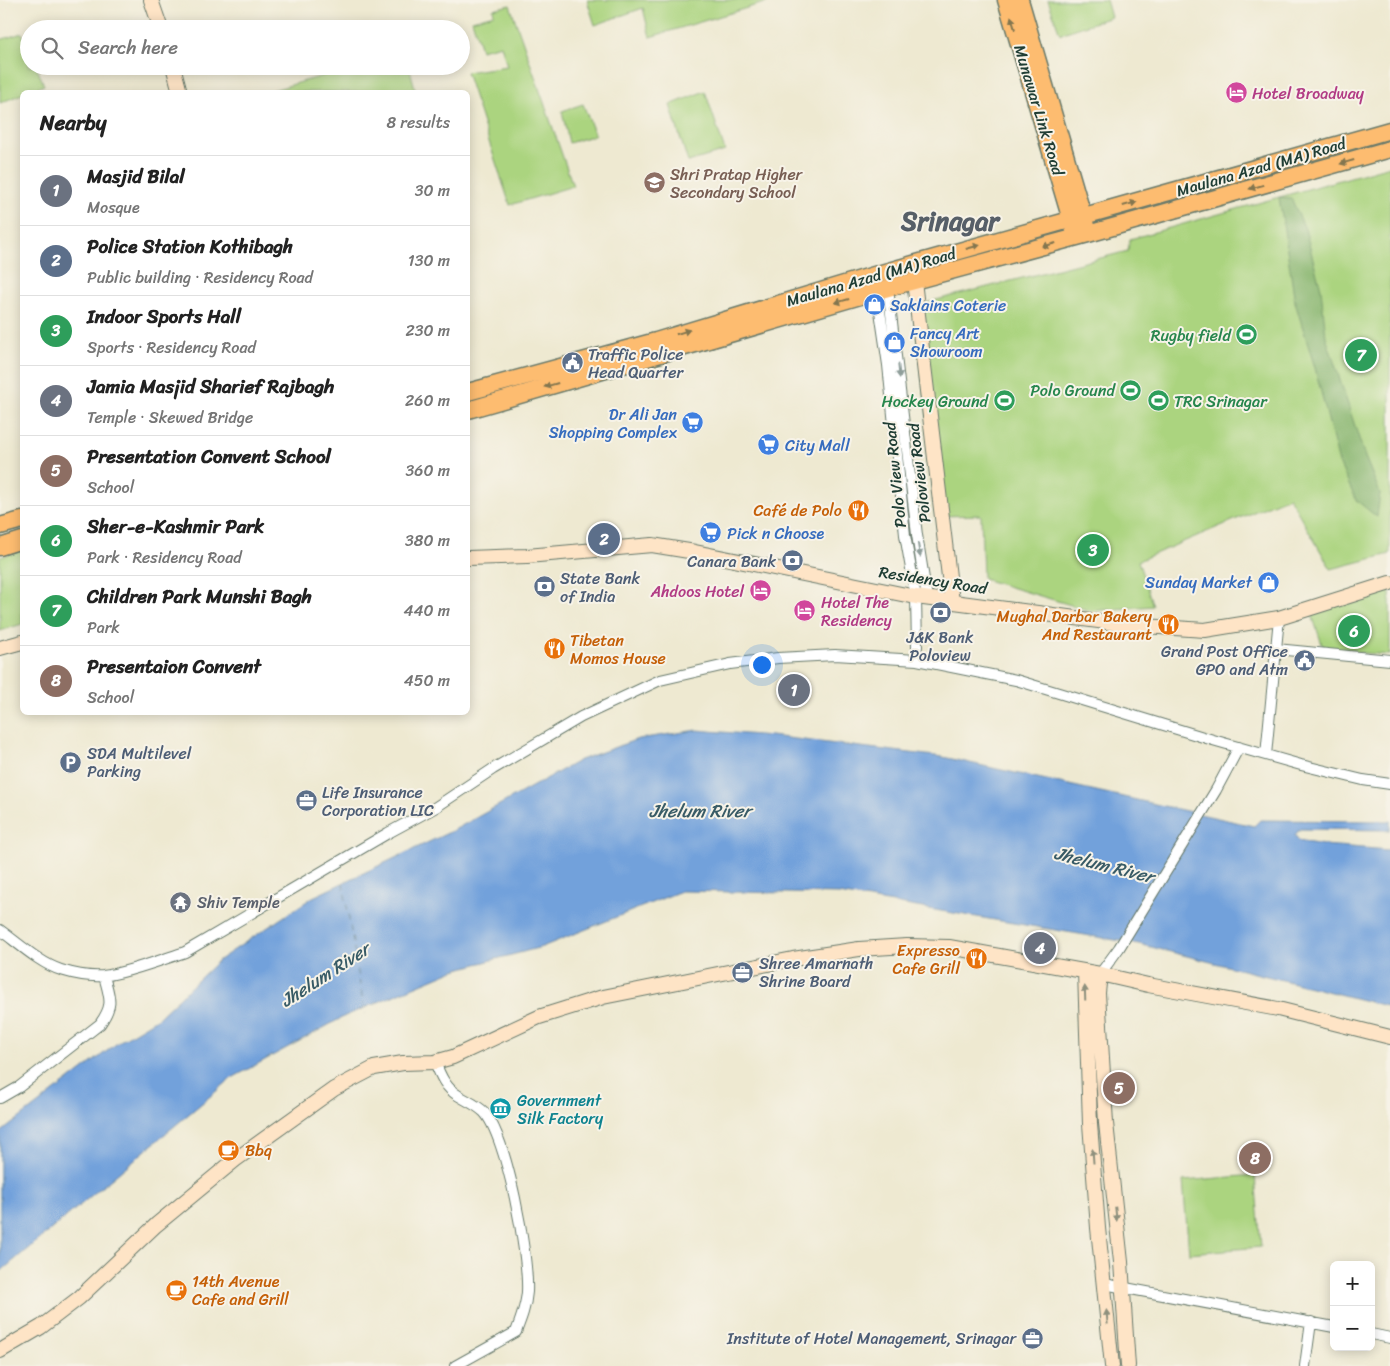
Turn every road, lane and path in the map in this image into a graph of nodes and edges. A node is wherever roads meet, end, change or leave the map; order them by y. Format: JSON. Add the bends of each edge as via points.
{"nodes":[{"id":1,"x":151,"y":0,"type":"edge"},
{"id":2,"x":1006,"y":0,"type":"edge"},
{"id":3,"x":1020,"y":0,"type":"edge"},
{"id":4,"x":158,"y":20,"type":"edge"},
{"id":5,"x":175,"y":75,"type":"edge"},
{"id":6,"x":179,"y":90,"type":"edge"},
{"id":7,"x":1390,"y":130,"type":"edge"},
{"id":8,"x":1390,"y":150,"type":"edge"},
{"id":9,"x":1078,"y":219,"type":"junction"},
{"id":10,"x":1082,"y":236,"type":"junction"},
{"id":11,"x":914,"y":281,"type":"junction"},
{"id":12,"x":883,"y":289,"type":"junction"},
{"id":13,"x":470,"y":391,"type":"edge"},
{"id":14,"x":470,"y":409,"type":"edge"},
{"id":15,"x":20,"y":521,"type":"edge"},
{"id":16,"x":0,"y":526,"type":"edge"},
{"id":17,"x":20,"y":541,"type":"edge"},
{"id":18,"x":0,"y":547,"type":"edge"},
{"id":19,"x":470,"y":558,"type":"edge"},
{"id":20,"x":1390,"y":583,"type":"edge"},
{"id":21,"x":922,"y":598,"type":"junction"},
{"id":22,"x":952,"y":602,"type":"junction"},
{"id":23,"x":1278,"y":618,"type":"junction"},
{"id":24,"x":20,"y":643,"type":"edge"},
{"id":25,"x":0,"y":648,"type":"edge"},
{"id":26,"x":1276,"y":649,"type":"junction"},
{"id":27,"x":917,"y":654,"type":"junction"},
{"id":28,"x":1390,"y":660,"type":"edge"},
{"id":29,"x":1239,"y":747,"type":"junction"},
{"id":30,"x":1266,"y":754,"type":"junction"},
{"id":31,"x":1390,"y":784,"type":"edge"},
{"id":32,"x":0,"y":930,"type":"edge"},
{"id":33,"x":1085,"y":972,"type":"junction"},
{"id":34,"x":1100,"y":974,"type":"junction"},
{"id":35,"x":104,"y":976,"type":"junction"},
{"id":36,"x":1390,"y":1037,"type":"edge"},
{"id":37,"x":1095,"y":1052,"type":"junction"},
{"id":38,"x":435,"y":1062,"type":"junction"},
{"id":39,"x":0,"y":1098,"type":"edge"},
{"id":40,"x":1104,"y":1284,"type":"junction"},
{"id":41,"x":1122,"y":1286,"type":"junction"},
{"id":42,"x":1311,"y":1322,"type":"junction"},
{"id":43,"x":1330,"y":1326,"type":"edge"},
{"id":44,"x":1375,"y":1335,"type":"edge"},
{"id":45,"x":1390,"y":1338,"type":"edge"},
{"id":46,"x":0,"y":1351,"type":"edge"},
{"id":47,"x":455,"y":1366,"type":"edge"},
{"id":48,"x":1112,"y":1366,"type":"edge"},
{"id":49,"x":1128,"y":1366,"type":"edge"},
{"id":50,"x":1305,"y":1366,"type":"edge"}],
"edges":[{"from":1,"to":4,"type":"main road"},
{"from":9,"to":2,"type":"main road","name":"Munawar Link Road","one_way":true},
{"from":3,"to":9,"type":"main road","name":"Munawar Link Road"},
{"from":5,"to":6,"type":"main road"},
{"from":9,"to":7,"type":"main road","name":"Maulana Azad (MA) Road","one_way":true},
{"from":8,"to":10,"type":"main road","name":"Maulana Azad (MA) Road","one_way":true},
{"from":9,"to":10,"type":"main road"},
{"from":13,"to":9,"type":"main road","name":"Maulana Azad (MA) Road","one_way":true},
{"from":10,"to":11,"type":"main road","name":"Maulana Azad (MA) Road","one_way":true},
{"from":11,"to":12,"type":"main road","name":"Maulana Azad (MA) Road"},
{"from":11,"to":22,"type":"main road","name":"Poloview Road"},
{"from":12,"to":14,"type":"main road","name":"Maulana Azad (MA) Road","one_way":true},
{"from":12,"to":21,"type":"street","name":"Polo View Road","via":[[917,535]]},
{"from":15,"to":16,"type":"main road"},
{"from":17,"to":18,"type":"main road"},
{"from":19,"to":21,"type":"main road","name":"Residency Road","via":[[652,546]]},
{"from":20,"to":23,"type":"main road","name":"Residency Road"},
{"from":21,"to":22,"type":"main road","name":"Residency Road"},
{"from":21,"to":27,"type":"street","name":"Polo View Road"},
{"from":22,"to":23,"type":"main road","name":"Residency Road","via":[[1129,625],[1205,630]]},
{"from":23,"to":26,"type":"street"},
{"from":24,"to":25,"type":"main road"},
{"from":26,"to":28,"type":"street"},
{"from":26,"to":30,"type":"street"},
{"from":27,"to":29,"type":"street"},
{"from":27,"to":35,"type":"street","via":[[778,658],[730,664],[660,680],[581,717],[436,807],[185,952]]},
{"from":29,"to":30,"type":"street"},
{"from":29,"to":34,"type":"street","via":[[1216,790]]},
{"from":30,"to":31,"type":"street"},
{"from":32,"to":35,"type":"street","via":[[60,970]]},
{"from":33,"to":34,"type":"main road"},
{"from":37,"to":33,"type":"main road","one_way":true},
{"from":33,"to":38,"type":"main road","via":[[949,947],[859,949],[603,997],[539,1018]]},
{"from":34,"to":36,"type":"main road","via":[[1278,1009]]},
{"from":34,"to":37,"type":"main road"},
{"from":35,"to":39,"type":"street","via":[[110,998],[109,1011],[100,1024]]},
{"from":40,"to":37,"type":"main road","one_way":true,"via":[[1090,1124]]},
{"from":37,"to":41,"type":"main road","one_way":true,"via":[[1116,1206]]},
{"from":38,"to":46,"type":"main road","via":[[374,1068],[334,1089],[235,1160],[156,1226],[79,1298],[41,1327]]},
{"from":38,"to":47,"type":"street","via":[[448,1087],[484,1112],[493,1124],[506,1161],[527,1275],[525,1305],[516,1332]]},
{"from":40,"to":41,"type":"street"},
{"from":48,"to":40,"type":"main road","one_way":true},
{"from":41,"to":42,"type":"street"},
{"from":41,"to":49,"type":"main road"},
{"from":42,"to":43,"type":"street"},
{"from":42,"to":50,"type":"street"},
{"from":44,"to":45,"type":"street"}]}
